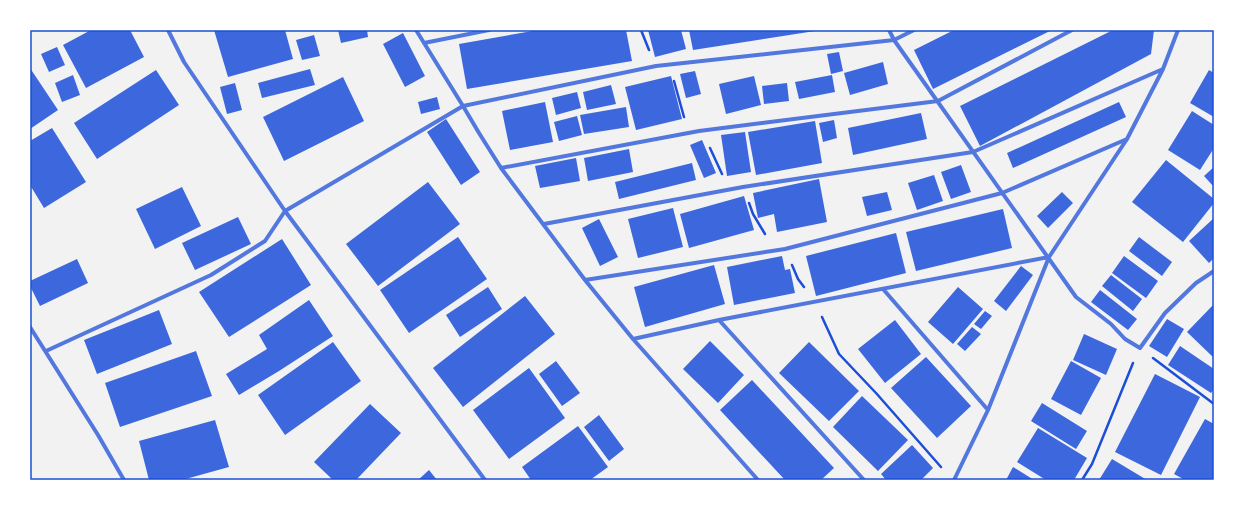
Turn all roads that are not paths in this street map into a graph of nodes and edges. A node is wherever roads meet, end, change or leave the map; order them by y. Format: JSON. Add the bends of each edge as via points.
{"nodes":[{"id":1,"x":168,"y":30,"type":"edge"},
{"id":2,"x":416,"y":30,"type":"edge"},
{"id":3,"x":489,"y":30,"type":"edge"},
{"id":4,"x":889,"y":30,"type":"edge"},
{"id":5,"x":914,"y":30,"type":"edge"},
{"id":6,"x":1072,"y":30,"type":"edge"},
{"id":7,"x":1178,"y":30,"type":"edge"},
{"id":8,"x":894,"y":40,"type":"junction"},
{"id":9,"x":424,"y":43,"type":"junction"},
{"id":10,"x":1164,"y":69,"type":"junction"},
{"id":11,"x":938,"y":101,"type":"junction"},
{"id":12,"x":463,"y":106,"type":"junction"},
{"id":13,"x":1127,"y":139,"type":"junction"},
{"id":14,"x":973,"y":152,"type":"junction"},
{"id":15,"x":502,"y":168,"type":"junction"},
{"id":16,"x":1002,"y":193,"type":"junction"},
{"id":17,"x":285,"y":211,"type":"junction"},
{"id":18,"x":544,"y":224,"type":"junction"},
{"id":19,"x":1049,"y":257,"type":"junction"},
{"id":20,"x":1214,"y":271,"type":"edge"},
{"id":21,"x":585,"y":280,"type":"junction"},
{"id":22,"x":883,"y":289,"type":"junction"},
{"id":23,"x":719,"y":320,"type":"junction"},
{"id":24,"x":30,"y":327,"type":"edge"},
{"id":25,"x":633,"y":339,"type":"junction"},
{"id":26,"x":46,"y":351,"type":"junction"},
{"id":27,"x":988,"y":410,"type":"junction"},
{"id":28,"x":124,"y":480,"type":"edge"},
{"id":29,"x":485,"y":480,"type":"edge"},
{"id":30,"x":758,"y":480,"type":"edge"},
{"id":31,"x":864,"y":480,"type":"edge"},
{"id":32,"x":954,"y":480,"type":"edge"}],
"edges":[{"from":1,"to":17,"type":"street","via":[[184,62]]},
{"from":2,"to":9,"type":"street"},
{"from":3,"to":9,"type":"street"},
{"from":4,"to":8,"type":"street"},
{"from":5,"to":8,"type":"street"},
{"from":6,"to":11,"type":"street"},
{"from":7,"to":10,"type":"street"},
{"from":8,"to":11,"type":"street"},
{"from":8,"to":12,"type":"street","via":[[656,66]]},
{"from":9,"to":12,"type":"street"},
{"from":10,"to":13,"type":"street"},
{"from":10,"to":14,"type":"street"},
{"from":11,"to":14,"type":"street"},
{"from":11,"to":15,"type":"street","via":[[699,131]]},
{"from":12,"to":15,"type":"street","via":[[478,134]]},
{"from":12,"to":17,"type":"street"},
{"from":13,"to":16,"type":"street"},
{"from":13,"to":19,"type":"street"},
{"from":14,"to":16,"type":"street"},
{"from":14,"to":18,"type":"street","via":[[743,187]]},
{"from":15,"to":18,"type":"street"},
{"from":16,"to":19,"type":"street"},
{"from":16,"to":21,"type":"street","via":[[785,249]]},
{"from":17,"to":26,"type":"street","via":[[265,241],[212,275]]},
{"from":17,"to":29,"type":"street"},
{"from":18,"to":21,"type":"street"},
{"from":19,"to":20,"type":"street","via":[[1076,297],[1111,324],[1125,339],[1140,348],[1165,313],[1196,283]]},
{"from":19,"to":22,"type":"street"},
{"from":19,"to":27,"type":"street"},
{"from":21,"to":25,"type":"street"},
{"from":22,"to":23,"type":"street"},
{"from":22,"to":27,"type":"street"},
{"from":23,"to":25,"type":"street"},
{"from":23,"to":31,"type":"street"},
{"from":24,"to":26,"type":"street"},
{"from":25,"to":30,"type":"street"},
{"from":26,"to":28,"type":"street"},
{"from":27,"to":32,"type":"street"}]}
